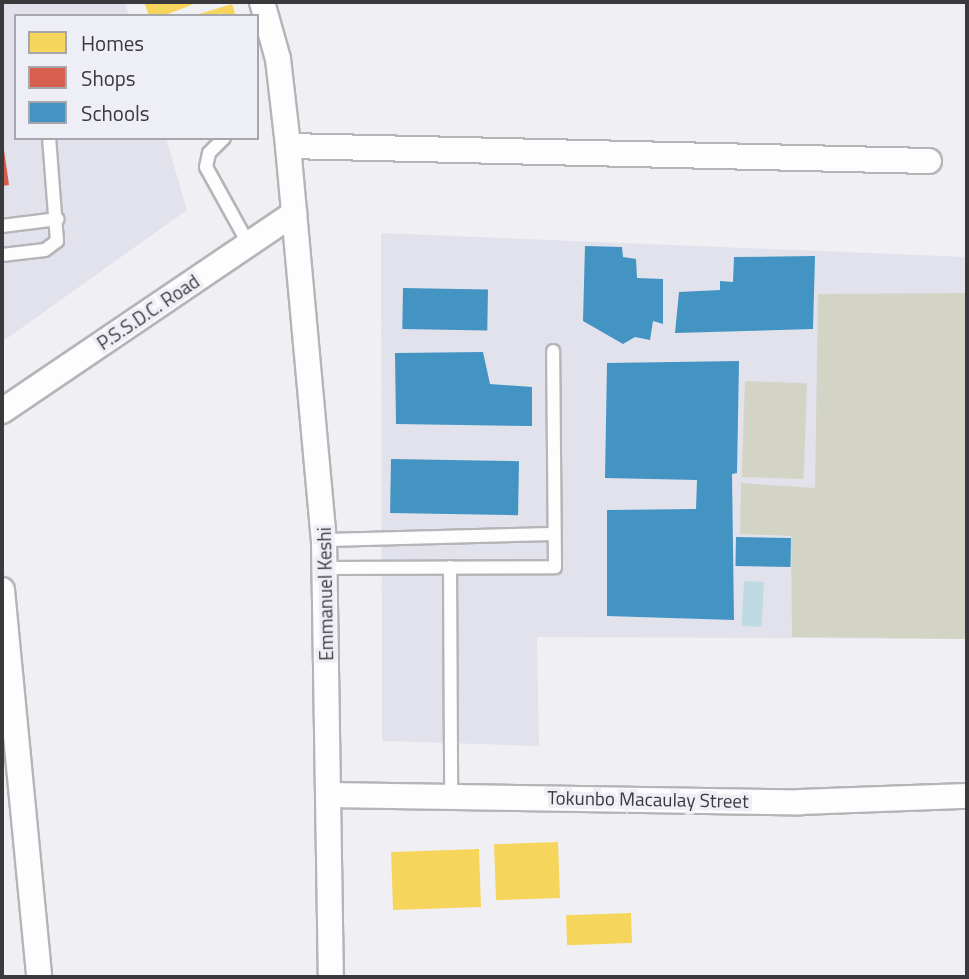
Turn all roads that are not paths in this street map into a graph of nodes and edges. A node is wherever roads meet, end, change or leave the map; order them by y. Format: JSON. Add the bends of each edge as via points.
{"nodes":[{"id":1,"x":262,"y":2,"type":"edge"},
{"id":2,"x":49,"y":140,"type":"edge"},
{"id":3,"x":222,"y":140,"type":"edge"},
{"id":4,"x":288,"y":146,"type":"junction"},
{"id":5,"x":929,"y":161,"type":"dead end"},
{"id":6,"x":294,"y":213,"type":"junction"},
{"id":7,"x":58,"y":219,"type":"junction"},
{"id":8,"x":2,"y":226,"type":"edge"},
{"id":9,"x":248,"y":243,"type":"junction"},
{"id":10,"x":2,"y":255,"type":"edge"},
{"id":11,"x":553,"y":351,"type":"dead end"},
{"id":12,"x":2,"y":411,"type":"edge"},
{"id":13,"x":554,"y":534,"type":"junction"},
{"id":14,"x":324,"y":540,"type":"junction"},
{"id":15,"x":450,"y":567,"type":"junction"},
{"id":16,"x":325,"y":568,"type":"junction"},
{"id":17,"x":2,"y":590,"type":"edge"},
{"id":18,"x":10,"y":757,"type":"edge"},
{"id":19,"x":329,"y":794,"type":"junction"},
{"id":20,"x":451,"y":795,"type":"junction"},
{"id":21,"x":967,"y":796,"type":"edge"},
{"id":22,"x":39,"y":977,"type":"edge"},
{"id":23,"x":331,"y":977,"type":"edge"}],
"edges":[{"from":1,"to":4,"type":"street","name":"Emmanuel Keshi","via":[[278,59]]},
{"from":2,"to":7,"type":"lane"},
{"from":3,"to":9,"type":"lane","via":[[209,153],[205,167]]},
{"from":4,"to":5,"type":"street"},
{"from":4,"to":6,"type":"street","name":"Emmanuel Keshi"},
{"from":6,"to":9,"type":"street","name":"P.S.S.D.C. Road"},
{"from":6,"to":14,"type":"street","name":"Emmanuel Keshi"},
{"from":7,"to":8,"type":"lane"},
{"from":7,"to":10,"type":"lane","via":[[57,241],[45,250]]},
{"from":9,"to":12,"type":"street","name":"P.S.S.D.C. Road"},
{"from":11,"to":13,"type":"lane"},
{"from":13,"to":14,"type":"lane"},
{"from":13,"to":15,"type":"lane","via":[[555,567]]},
{"from":14,"to":16,"type":"street","name":"Emmanuel Keshi"},
{"from":15,"to":16,"type":"lane"},
{"from":15,"to":20,"type":"lane"},
{"from":16,"to":19,"type":"street","name":"Emmanuel Keshi"},
{"from":17,"to":18,"type":"street"},
{"from":18,"to":22,"type":"street"},
{"from":19,"to":20,"type":"street","name":"Tokunbo Macaulay Street"},
{"from":19,"to":23,"type":"street","name":"Emmanuel Keshi"},
{"from":20,"to":21,"type":"street","name":"Tokunbo Macaulay Street","via":[[800,802]]}]}
